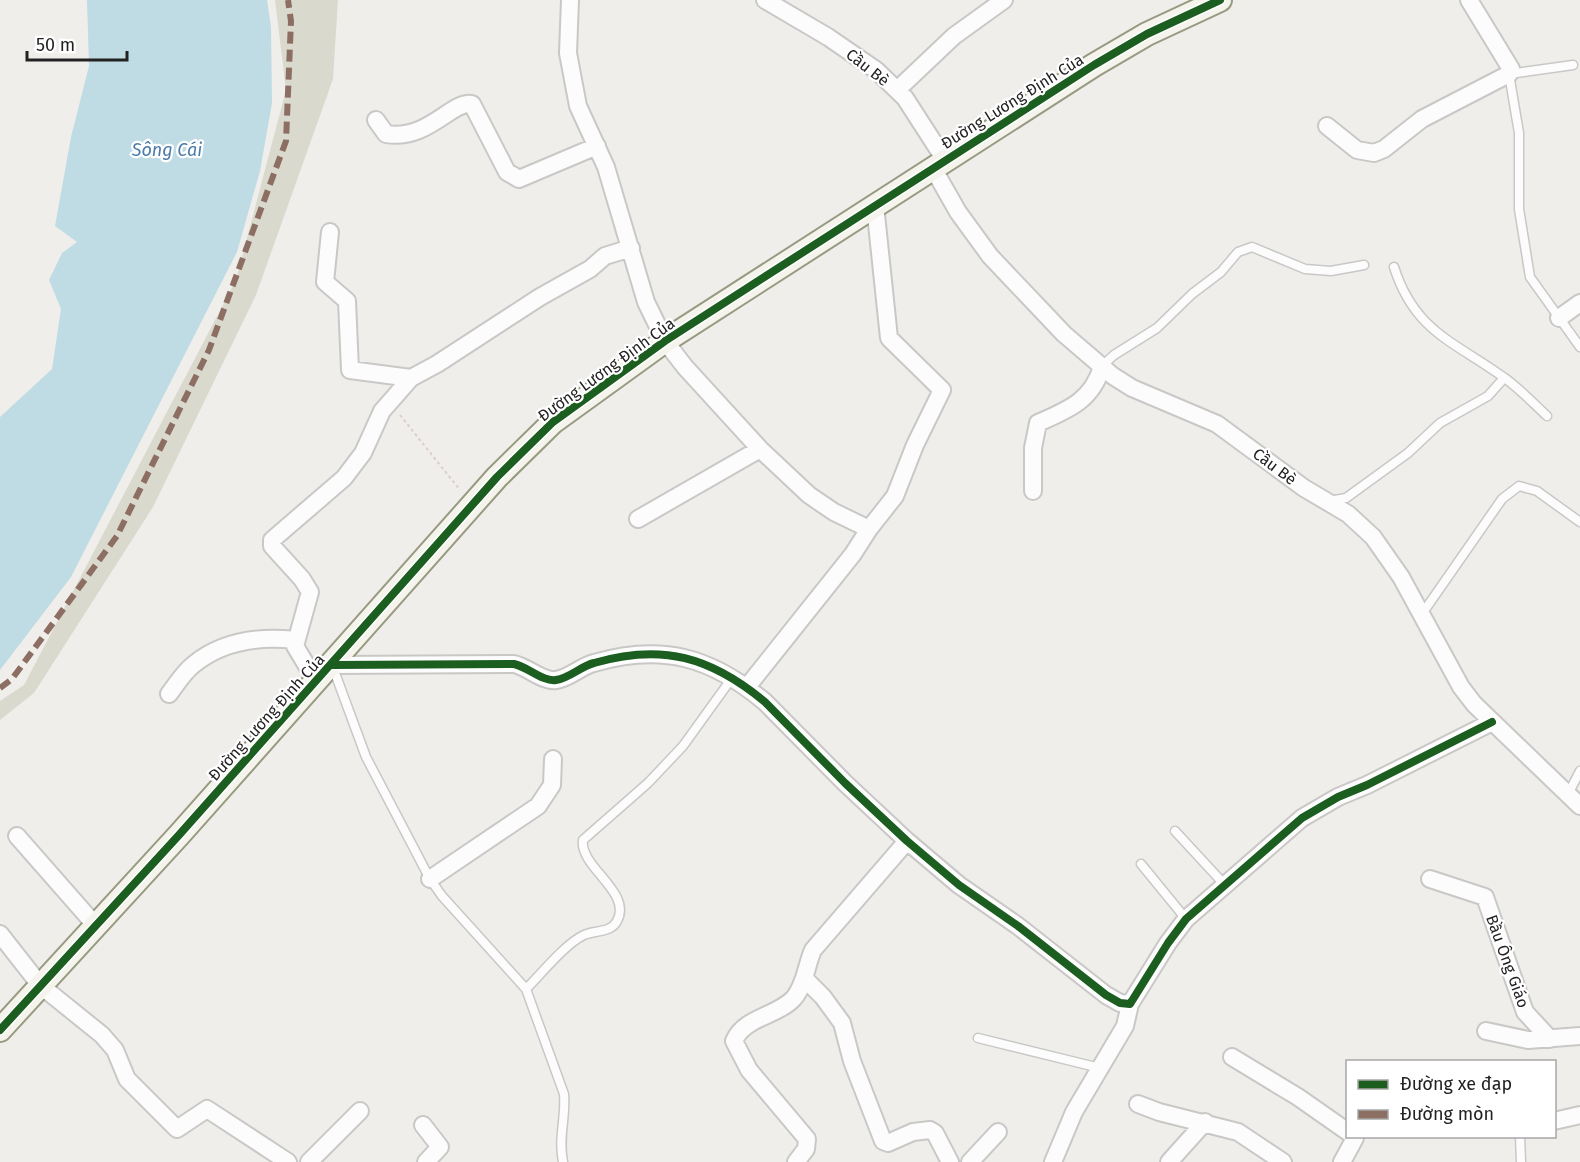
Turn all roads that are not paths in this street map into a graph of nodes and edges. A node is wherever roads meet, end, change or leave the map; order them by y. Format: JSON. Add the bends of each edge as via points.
{"nodes":[{"id":1,"x":570,"y":0,"type":"edge"},
{"id":2,"x":765,"y":0,"type":"edge"},
{"id":3,"x":1004,"y":0,"type":"edge"},
{"id":4,"x":1220,"y":0,"type":"edge"},
{"id":5,"x":1469,"y":0,"type":"edge"},
{"id":6,"x":1573,"y":65,"type":"dead end"},
{"id":7,"x":1509,"y":74,"type":"junction"},
{"id":8,"x":897,"y":90,"type":"junction"},
{"id":9,"x":376,"y":120,"type":"dead end"},
{"id":10,"x":1327,"y":126,"type":"dead end"},
{"id":11,"x":597,"y":146,"type":"junction"},
{"id":12,"x":939,"y":164,"type":"junction"},
{"id":13,"x":875,"y":205,"type":"junction"},
{"id":14,"x":330,"y":232,"type":"dead end"},
{"id":15,"x":631,"y":248,"type":"junction"},
{"id":16,"x":1364,"y":265,"type":"dead end"},
{"id":17,"x":1394,"y":267,"type":"dead end"},
{"id":18,"x":1580,"y":303,"type":"edge"},
{"id":19,"x":1559,"y":318,"type":"junction"},
{"id":20,"x":665,"y":341,"type":"junction"},
{"id":21,"x":1580,"y":347,"type":"edge"},
{"id":22,"x":1102,"y":366,"type":"junction"},
{"id":23,"x":411,"y":378,"type":"junction"},
{"id":24,"x":1504,"y":378,"type":"junction"},
{"id":25,"x":1548,"y":416,"type":"dead end"},
{"id":26,"x":760,"y":449,"type":"junction"},
{"id":27,"x":1033,"y":491,"type":"dead end"},
{"id":28,"x":1325,"y":502,"type":"junction"},
{"id":29,"x":638,"y":519,"type":"dead end"},
{"id":30,"x":1580,"y":522,"type":"edge"},
{"id":31,"x":869,"y":529,"type":"junction"},
{"id":32,"x":1422,"y":614,"type":"junction"},
{"id":33,"x":295,"y":640,"type":"junction"},
{"id":34,"x":332,"y":665,"type":"junction"},
{"id":35,"x":732,"y":678,"type":"junction"},
{"id":36,"x":316,"y":681,"type":"junction"},
{"id":37,"x":747,"y":687,"type":"junction"},
{"id":38,"x":169,"y":694,"type":"dead end"},
{"id":39,"x":1492,"y":722,"type":"junction"},
{"id":40,"x":553,"y":759,"type":"dead end"},
{"id":41,"x":1580,"y":771,"type":"edge"},
{"id":42,"x":1567,"y":794,"type":"junction"},
{"id":43,"x":1580,"y":806,"type":"edge"},
{"id":44,"x":1175,"y":831,"type":"dead end"},
{"id":45,"x":17,"y":836,"type":"dead end"},
{"id":46,"x":907,"y":841,"type":"junction"},
{"id":47,"x":1141,"y":864,"type":"dead end"},
{"id":48,"x":430,"y":879,"type":"junction"},
{"id":49,"x":1430,"y":879,"type":"dead end"},
{"id":50,"x":1224,"y":884,"type":"junction"},
{"id":51,"x":1186,"y":919,"type":"junction"},
{"id":52,"x":96,"y":927,"type":"junction"},
{"id":53,"x":0,"y":934,"type":"edge"},
{"id":54,"x":804,"y":978,"type":"junction"},
{"id":55,"x":40,"y":985,"type":"junction"},
{"id":56,"x":526,"y":989,"type":"junction"},
{"id":57,"x":1130,"y":1004,"type":"junction"},
{"id":58,"x":0,"y":1030,"type":"edge"},
{"id":59,"x":1486,"y":1031,"type":"dead end"},
{"id":60,"x":1580,"y":1036,"type":"edge"},
{"id":61,"x":978,"y":1038,"type":"dead end"},
{"id":62,"x":1550,"y":1039,"type":"junction"},
{"id":63,"x":1232,"y":1058,"type":"dead end"},
{"id":64,"x":1100,"y":1068,"type":"junction"},
{"id":65,"x":1138,"y":1104,"type":"dead end"},
{"id":66,"x":360,"y":1111,"type":"dead end"},
{"id":67,"x":1580,"y":1115,"type":"edge"},
{"id":68,"x":1556,"y":1121,"type":"edge"},
{"id":69,"x":1205,"y":1122,"type":"junction"},
{"id":70,"x":423,"y":1125,"type":"dead end"},
{"id":71,"x":1346,"y":1129,"type":"edge"},
{"id":72,"x":998,"y":1132,"type":"dead end"},
{"id":73,"x":1355,"y":1138,"type":"edge"},
{"id":74,"x":1520,"y":1138,"type":"edge"},
{"id":75,"x":288,"y":1162,"type":"edge"},
{"id":76,"x":309,"y":1162,"type":"edge"},
{"id":77,"x":426,"y":1162,"type":"edge"},
{"id":78,"x":563,"y":1162,"type":"edge"},
{"id":79,"x":796,"y":1162,"type":"edge"},
{"id":80,"x":950,"y":1162,"type":"edge"},
{"id":81,"x":970,"y":1162,"type":"edge"},
{"id":82,"x":1053,"y":1162,"type":"edge"},
{"id":83,"x":1169,"y":1162,"type":"edge"},
{"id":84,"x":1283,"y":1162,"type":"edge"},
{"id":85,"x":1342,"y":1162,"type":"edge"},
{"id":86,"x":1521,"y":1162,"type":"edge"}],
"edges":[{"from":1,"to":11,"type":"street","via":[[568,53],[572,81],[584,123]]},
{"from":2,"to":8,"type":"street","name":"Cầu Bè","via":[[828,37],[876,70]]},
{"from":3,"to":8,"type":"street","via":[[954,36]]},
{"from":4,"to":12,"type":"street","name":"Đường Lương Định Của","via":[[1147,34]]},
{"from":5,"to":7,"type":"street","via":[[1511,69]]},
{"from":6,"to":7,"type":"lane"},
{"from":7,"to":10,"type":"street","via":[[1422,119],[1374,153],[1357,150]]},
{"from":7,"to":19,"type":"lane","via":[[1519,133],[1519,209],[1530,277]]},
{"from":8,"to":12,"type":"street","name":"Cầu Bè","via":[[905,98]]},
{"from":9,"to":11,"type":"street","via":[[387,134],[413,133],[464,104],[472,104],[507,172],[519,179]]},
{"from":11,"to":15,"type":"street"},
{"from":12,"to":13,"type":"street","name":"Đường Lương Định Của"},
{"from":12,"to":22,"type":"street","name":"Cầu Bè","via":[[958,212],[990,256],[1048,319]]},
{"from":13,"to":20,"type":"street","name":"Đường Lương Định Của"},
{"from":13,"to":31,"type":"street","via":[[889,338],[942,390],[895,496]]},
{"from":14,"to":23,"type":"street","via":[[325,282],[347,301],[351,370]]},
{"from":15,"to":20,"type":"street","via":[[646,302]]},
{"from":15,"to":23,"type":"street","via":[[605,256],[590,269]]},
{"from":16,"to":22,"type":"lane","via":[[1331,271],[1305,269],[1252,247],[1238,252],[1157,328],[1114,354]]},
{"from":17,"to":24,"type":"lane","via":[[1400,287],[1426,324]]},
{"from":18,"to":19,"type":"street"},
{"from":19,"to":21,"type":"lane"},
{"from":20,"to":26,"type":"street"},
{"from":20,"to":34,"type":"street","name":"Đường Lương Định Của","via":[[553,422],[505,469]]},
{"from":22,"to":27,"type":"street","via":[[1098,380],[1075,407],[1038,423],[1033,448]]},
{"from":22,"to":28,"type":"street","name":"Cầu Bè","via":[[1132,388],[1217,424]]},
{"from":23,"to":33,"type":"street","via":[[389,401],[363,453],[344,478],[272,540],[272,546],[310,592]]},
{"from":24,"to":25,"type":"lane"},
{"from":24,"to":28,"type":"lane","via":[[1482,400],[1440,423],[1399,460],[1346,498]]},
{"from":26,"to":29,"type":"street"},
{"from":26,"to":31,"type":"street","via":[[808,495]]},
{"from":28,"to":32,"type":"street","name":"Cầu Bè","via":[[1348,514],[1373,537]]},
{"from":30,"to":32,"type":"lane","via":[[1537,491],[1519,486],[1502,499]]},
{"from":31,"to":37,"type":"street","via":[[854,555]]},
{"from":32,"to":39,"type":"street","name":"Cầu Bè","via":[[1461,687]]},
{"from":33,"to":36,"type":"street","via":[[298,655]]},
{"from":33,"to":38,"type":"street","via":[[252,638],[206,656],[191,666]]},
{"from":34,"to":35,"type":"street","via":[[514,664],[548,680],[558,680],[605,659],[664,653],[699,662]]},
{"from":34,"to":36,"type":"street","name":"Đường Lương Định Của"},
{"from":34,"to":48,"type":"lane","via":[[366,757]]},
{"from":35,"to":37,"type":"street"},
{"from":35,"to":56,"type":"lane","via":[[683,746],[583,840],[586,857],[611,887],[619,910],[618,920],[613,927],[579,939]]},
{"from":36,"to":52,"type":"street","name":"Đường Lương Định Của"},
{"from":37,"to":46,"type":"street"},
{"from":39,"to":42,"type":"street","name":"Cầu Bè"},
{"from":39,"to":50,"type":"street","via":[[1302,818]]},
{"from":40,"to":48,"type":"street","via":[[552,785],[538,806]]},
{"from":41,"to":42,"type":"lane"},
{"from":42,"to":43,"type":"street","name":"Cầu Bè"},
{"from":44,"to":50,"type":"lane"},
{"from":45,"to":52,"type":"street"},
{"from":46,"to":54,"type":"street","via":[[813,950]]},
{"from":46,"to":57,"type":"street","via":[[958,885],[1106,995]]},
{"from":47,"to":51,"type":"lane"},
{"from":48,"to":56,"type":"lane"},
{"from":49,"to":62,"type":"street","name":"Bầu Ông Giáo","via":[[1485,897],[1525,1012]]},
{"from":50,"to":51,"type":"street"},
{"from":51,"to":57,"type":"street"},
{"from":52,"to":55,"type":"street","name":"Đường Lương Định Của"},
{"from":53,"to":55,"type":"street"},
{"from":54,"to":79,"type":"street","via":[[793,999],[743,1028],[734,1041],[749,1070],[807,1139],[806,1149]]},
{"from":54,"to":80,"type":"street","via":[[842,1023],[852,1061],[883,1140],[888,1143],[913,1132],[930,1130]]},
{"from":55,"to":58,"type":"street","name":"Đường Lương Định Của"},
{"from":55,"to":75,"type":"street","via":[[102,1035],[115,1050],[127,1079],[177,1129],[207,1109]]},
{"from":56,"to":78,"type":"lane","via":[[564,1094],[559,1137]]},
{"from":57,"to":64,"type":"street","via":[[1125,1026]]},
{"from":59,"to":62,"type":"street","via":[[1528,1040]]},
{"from":60,"to":62,"type":"street"},
{"from":61,"to":64,"type":"lane"},
{"from":63,"to":71,"type":"street"},
{"from":64,"to":82,"type":"street","via":[[1066,1128]]},
{"from":65,"to":69,"type":"street"},
{"from":66,"to":76,"type":"street"},
{"from":67,"to":68,"type":"street"},
{"from":69,"to":83,"type":"street"},
{"from":69,"to":84,"type":"street","via":[[1238,1132]]},
{"from":70,"to":77,"type":"street","via":[[440,1147]]},
{"from":72,"to":81,"type":"street"},
{"from":73,"to":85,"type":"street"},
{"from":74,"to":86,"type":"lane"}]}
